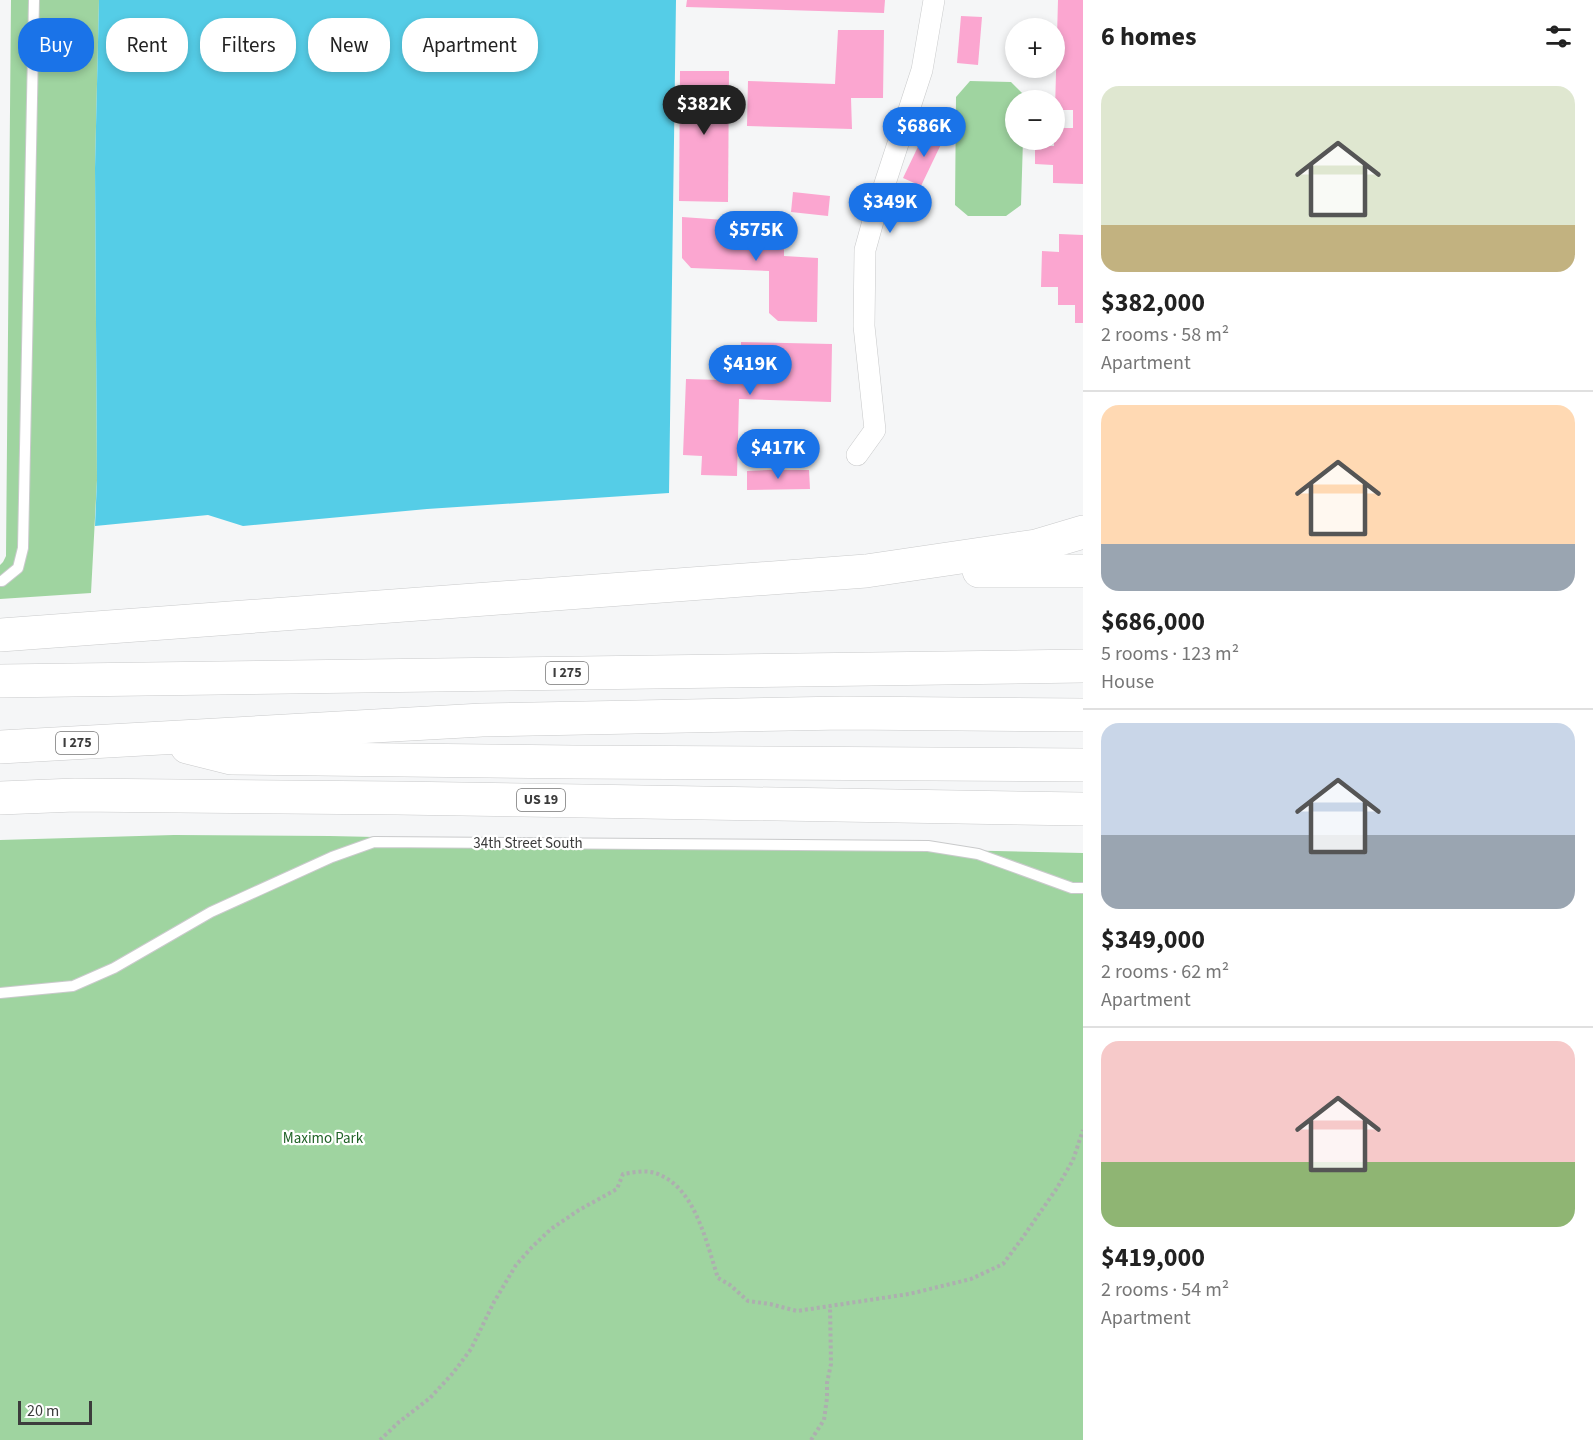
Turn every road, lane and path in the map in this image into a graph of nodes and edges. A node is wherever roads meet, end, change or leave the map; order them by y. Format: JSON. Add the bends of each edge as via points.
{"nodes":[{"id":1,"x":34,"y":0,"type":"edge"},
{"id":2,"x":934,"y":0,"type":"edge"},
{"id":3,"x":857,"y":456,"type":"dead end"},
{"id":4,"x":1083,"y":532,"type":"edge"},
{"id":5,"x":866,"y":571,"type":"junction"},
{"id":6,"x":1083,"y":571,"type":"edge"},
{"id":7,"x":0,"y":581,"type":"edge"},
{"id":8,"x":0,"y":635,"type":"edge"},
{"id":9,"x":1083,"y":666,"type":"edge"},
{"id":10,"x":0,"y":681,"type":"edge"},
{"id":11,"x":1083,"y":715,"type":"edge"},
{"id":12,"x":153,"y":738,"type":"junction"},
{"id":13,"x":0,"y":747,"type":"edge"},
{"id":14,"x":1083,"y":765,"type":"edge"},
{"id":15,"x":0,"y":798,"type":"edge"},
{"id":16,"x":1083,"y":809,"type":"edge"},
{"id":17,"x":1083,"y":888,"type":"edge"},
{"id":18,"x":0,"y":993,"type":"edge"},
{"id":19,"x":1083,"y":1130,"type":"edge"},
{"id":20,"x":830,"y":1306,"type":"junction"},
{"id":21,"x":380,"y":1440,"type":"edge"},
{"id":22,"x":812,"y":1440,"type":"edge"}],
"edges":[{"from":1,"to":7,"type":"lane","via":[[23,548],[18,568]]},
{"from":2,"to":3,"type":"street","via":[[922,70],[865,250],[864,326],[875,430]]},
{"from":4,"to":5,"type":"highway","via":[[1036,546]]},
{"from":5,"to":6,"type":"highway"},
{"from":5,"to":8,"type":"highway"},
{"from":9,"to":10,"type":"highway","number":"I 275"},
{"from":11,"to":12,"type":"highway","number":"I 275","via":[[844,713],[482,720]]},
{"from":12,"to":13,"type":"highway","number":"I 275"},
{"from":12,"to":14,"type":"highway","via":[[231,758]]},
{"from":15,"to":16,"type":"highway","number":"US 19","via":[[373,798]]},
{"from":17,"to":18,"type":"lane","name":"34th Street South","via":[[1072,888],[978,854],[928,846],[374,842],[211,912],[114,968],[73,986]]},
{"from":19,"to":20,"type":"path","via":[[1073,1160],[1057,1188],[1003,1264],[962,1282]]},
{"from":20,"to":21,"type":"path","via":[[797,1311],[748,1300],[718,1278],[691,1203],[679,1187],[660,1174],[623,1174],[617,1189],[551,1228],[532,1247],[516,1265],[471,1349],[453,1373]]},
{"from":20,"to":22,"type":"path","via":[[827,1398],[824,1420]]}]}
